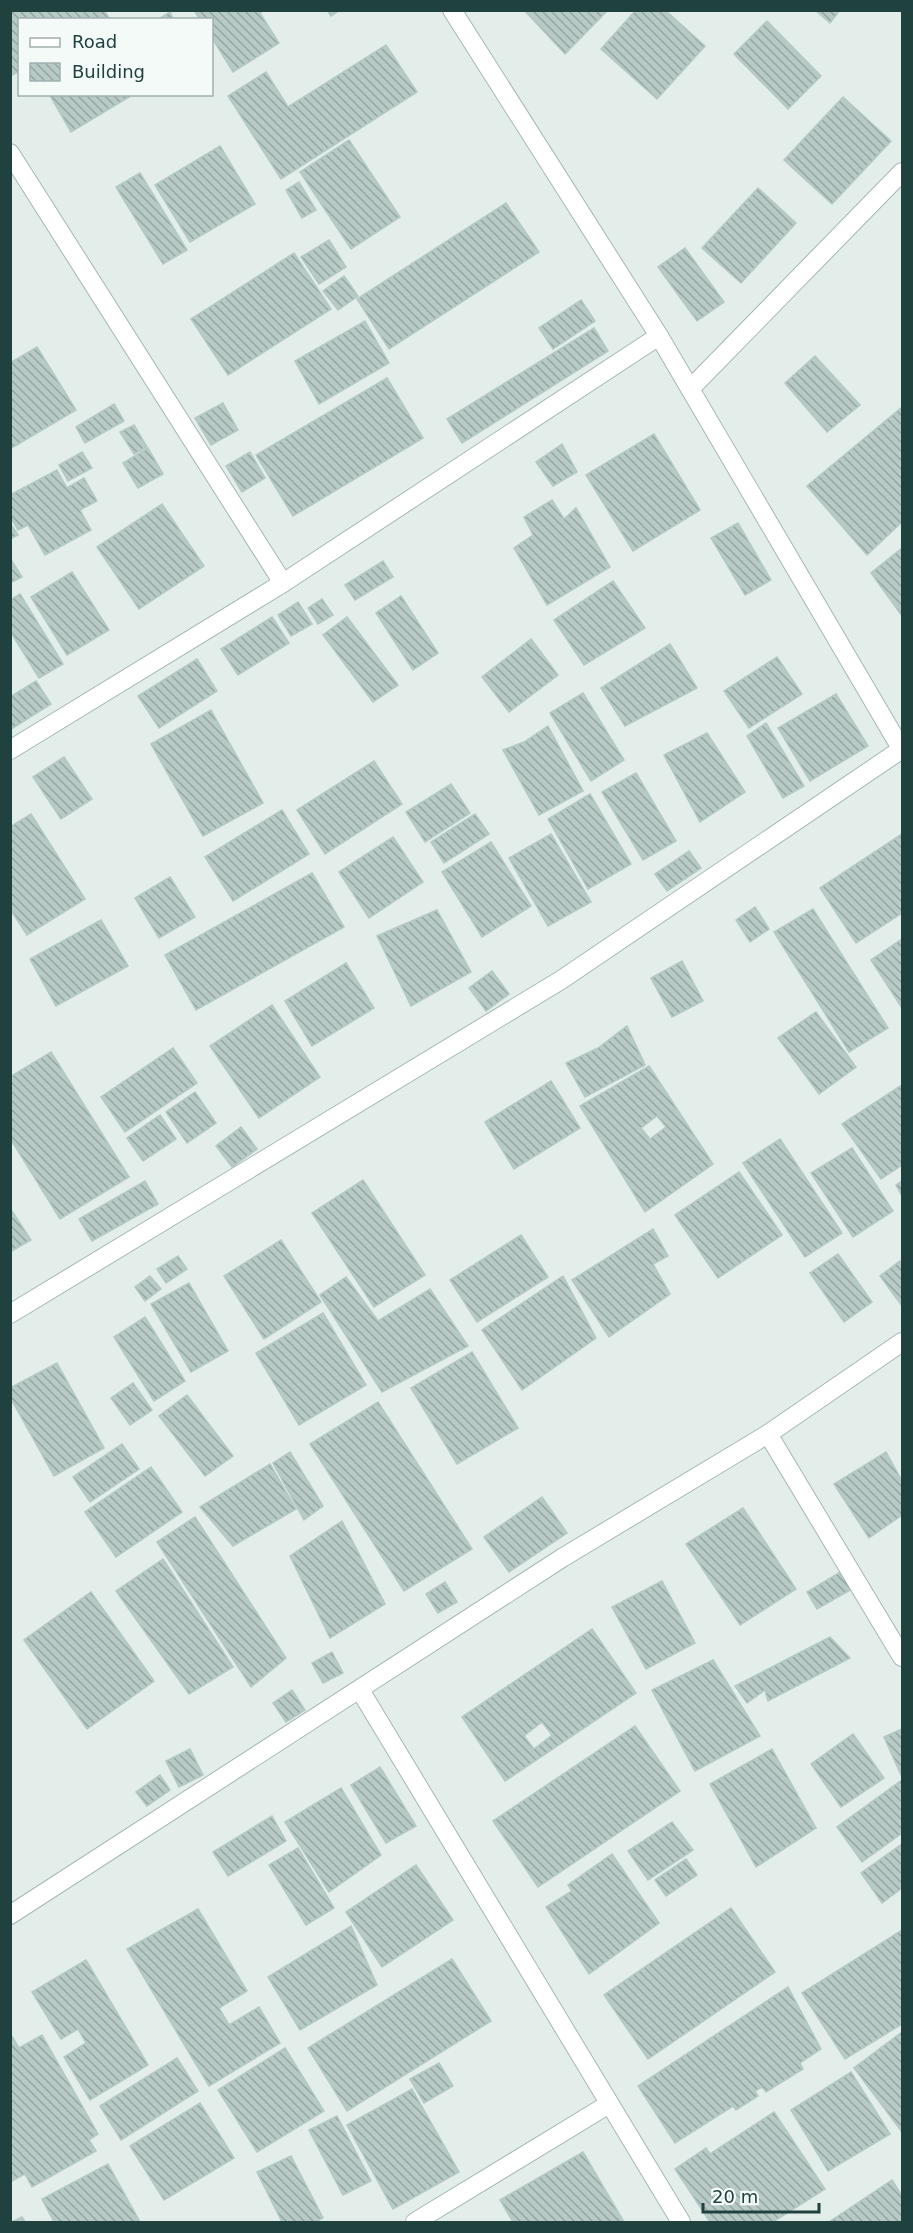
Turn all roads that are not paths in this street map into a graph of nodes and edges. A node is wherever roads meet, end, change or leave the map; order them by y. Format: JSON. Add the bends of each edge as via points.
{"nodes":[{"id":1,"x":452,"y":10,"type":"edge"},
{"id":2,"x":10,"y":153,"type":"edge"},
{"id":3,"x":903,"y":172,"type":"edge"},
{"id":4,"x":659,"y":336,"type":"junction"},
{"id":5,"x":690,"y":389,"type":"junction"},
{"id":6,"x":283,"y":583,"type":"junction"},
{"id":7,"x":10,"y":750,"type":"edge"},
{"id":8,"x":902,"y":750,"type":"edge"},
{"id":9,"x":10,"y":1314,"type":"edge"},
{"id":10,"x":903,"y":1342,"type":"edge"},
{"id":11,"x":768,"y":1434,"type":"junction"},
{"id":12,"x":903,"y":1657,"type":"edge"},
{"id":13,"x":360,"y":1690,"type":"junction"},
{"id":14,"x":10,"y":1915,"type":"edge"},
{"id":15,"x":609,"y":2104,"type":"junction"},
{"id":16,"x":415,"y":2223,"type":"edge"},
{"id":17,"x":681,"y":2223,"type":"edge"}],
"edges":[{"from":1,"to":4,"type":"street"},
{"from":2,"to":6,"type":"street"},
{"from":3,"to":5,"type":"street"},
{"from":4,"to":5,"type":"street"},
{"from":4,"to":6,"type":"street"},
{"from":5,"to":8,"type":"street"},
{"from":6,"to":7,"type":"street"},
{"from":8,"to":9,"type":"street","via":[[561,980]]},
{"from":10,"to":11,"type":"street"},
{"from":11,"to":12,"type":"street"},
{"from":11,"to":13,"type":"street","via":[[562,1558]]},
{"from":13,"to":14,"type":"street"},
{"from":13,"to":15,"type":"street"},
{"from":15,"to":16,"type":"street"},
{"from":15,"to":17,"type":"street"}]}
